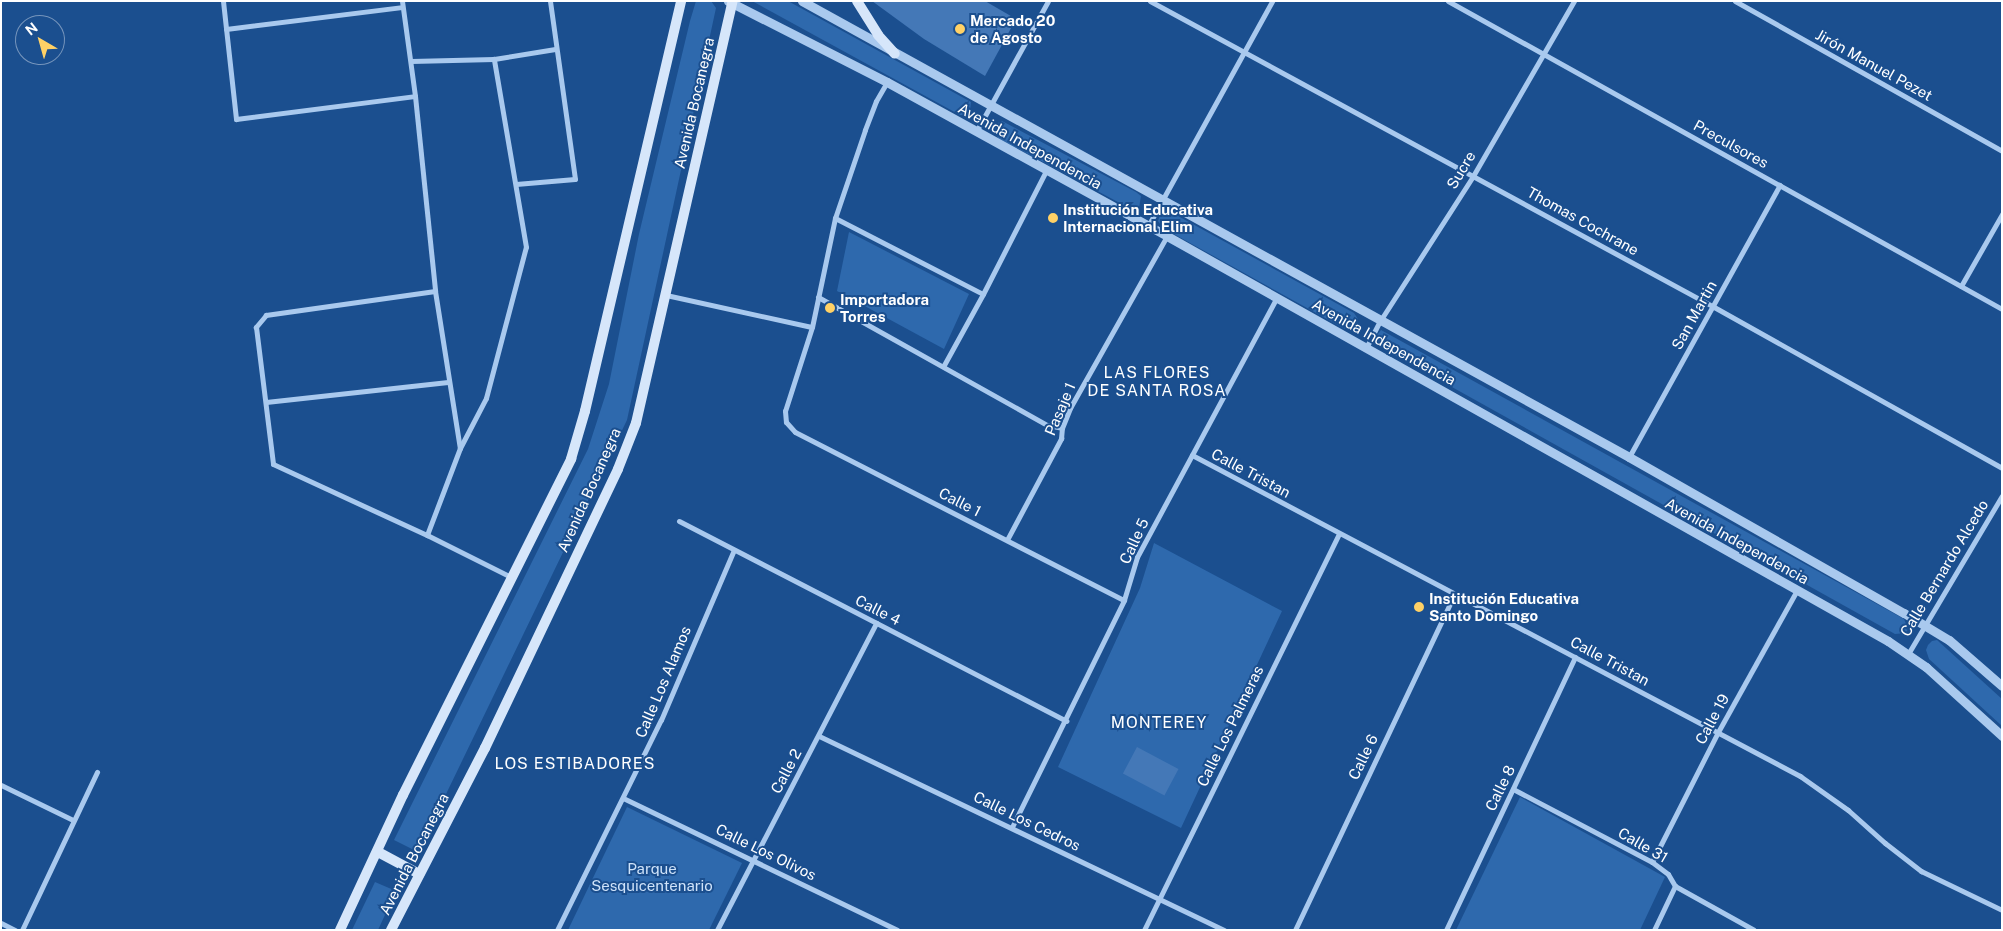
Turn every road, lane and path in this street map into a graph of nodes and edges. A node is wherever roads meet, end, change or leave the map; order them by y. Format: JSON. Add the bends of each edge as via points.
{"nodes":[{"id":1,"x":223,"y":1,"type":"edge"},
{"id":2,"x":550,"y":1,"type":"edge"},
{"id":3,"x":681,"y":1,"type":"edge"},
{"id":4,"x":802,"y":1,"type":"edge"},
{"id":5,"x":857,"y":1,"type":"edge"},
{"id":6,"x":1048,"y":1,"type":"edge"},
{"id":7,"x":1150,"y":1,"type":"edge"},
{"id":8,"x":1272,"y":1,"type":"edge"},
{"id":9,"x":1448,"y":1,"type":"edge"},
{"id":10,"x":1574,"y":1,"type":"edge"},
{"id":11,"x":1735,"y":1,"type":"edge"},
{"id":12,"x":731,"y":2,"type":"edge"},
{"id":13,"x":402,"y":4,"type":"edge"},
{"id":14,"x":226,"y":29,"type":"junction"},
{"id":15,"x":555,"y":49,"type":"junction"},
{"id":16,"x":895,"y":54,"type":"junction"},
{"id":17,"x":1243,"y":54,"type":"junction"},
{"id":18,"x":1543,"y":55,"type":"junction"},
{"id":19,"x":494,"y":59,"type":"junction"},
{"id":20,"x":411,"y":61,"type":"junction"},
{"id":21,"x":887,"y":82,"type":"junction"},
{"id":22,"x":415,"y":96,"type":"junction"},
{"id":23,"x":989,"y":106,"type":"junction"},
{"id":24,"x":976,"y":132,"type":"junction"},
{"id":25,"x":2002,"y":151,"type":"edge"},
{"id":26,"x":1046,"y":171,"type":"junction"},
{"id":27,"x":1473,"y":176,"type":"junction"},
{"id":28,"x":516,"y":184,"type":"junction"},
{"id":29,"x":1780,"y":185,"type":"junction"},
{"id":30,"x":1163,"y":201,"type":"junction"},
{"id":31,"x":2002,"y":214,"type":"edge"},
{"id":32,"x":835,"y":218,"type":"junction"},
{"id":33,"x":1148,"y":226,"type":"junction"},
{"id":34,"x":1167,"y":236,"type":"junction"},
{"id":35,"x":1961,"y":286,"type":"junction"},
{"id":36,"x":434,"y":290,"type":"junction"},
{"id":37,"x":984,"y":294,"type":"junction"},
{"id":38,"x":665,"y":295,"type":"junction"},
{"id":39,"x":818,"y":297,"type":"junction"},
{"id":40,"x":1277,"y":297,"type":"junction"},
{"id":41,"x":1714,"y":307,"type":"junction"},
{"id":42,"x":2002,"y":309,"type":"edge"},
{"id":43,"x":1380,"y":321,"type":"junction"},
{"id":44,"x":812,"y":327,"type":"junction"},
{"id":45,"x":1366,"y":348,"type":"junction"},
{"id":46,"x":944,"y":365,"type":"junction"},
{"id":47,"x":448,"y":382,"type":"junction"},
{"id":48,"x":266,"y":402,"type":"junction"},
{"id":49,"x":1062,"y":428,"type":"junction"},
{"id":50,"x":460,"y":448,"type":"junction"},
{"id":51,"x":1192,"y":456,"type":"junction"},
{"id":52,"x":1629,"y":457,"type":"junction"},
{"id":53,"x":2002,"y":468,"type":"edge"},
{"id":54,"x":2002,"y":496,"type":"edge"},
{"id":55,"x":679,"y":521,"type":"dead end"},
{"id":56,"x":1339,"y":533,"type":"junction"},
{"id":57,"x":426,"y":535,"type":"junction"},
{"id":58,"x":1007,"y":540,"type":"junction"},
{"id":59,"x":734,"y":550,"type":"junction"},
{"id":60,"x":513,"y":578,"type":"junction"},
{"id":61,"x":1796,"y":590,"type":"junction"},
{"id":62,"x":1454,"y":595,"type":"junction"},
{"id":63,"x":1124,"y":600,"type":"junction"},
{"id":64,"x":876,"y":623,"type":"junction"},
{"id":65,"x":1925,"y":624,"type":"junction"},
{"id":66,"x":1908,"y":654,"type":"junction"},
{"id":67,"x":1576,"y":657,"type":"junction"},
{"id":68,"x":2002,"y":686,"type":"edge"},
{"id":69,"x":1066,"y":721,"type":"junction"},
{"id":70,"x":1718,"y":732,"type":"junction"},
{"id":71,"x":819,"y":736,"type":"junction"},
{"id":72,"x":2002,"y":736,"type":"edge"},
{"id":73,"x":97,"y":772,"type":"dead end"},
{"id":74,"x":1,"y":785,"type":"edge"},
{"id":75,"x":1513,"y":789,"type":"junction"},
{"id":76,"x":623,"y":798,"type":"junction"},
{"id":77,"x":73,"y":820,"type":"junction"},
{"id":78,"x":1012,"y":827,"type":"junction"},
{"id":79,"x":378,"y":852,"type":"junction"},
{"id":80,"x":753,"y":859,"type":"junction"},
{"id":81,"x":1652,"y":862,"type":"junction"},
{"id":82,"x":418,"y":874,"type":"junction"},
{"id":83,"x":1675,"y":886,"type":"junction"},
{"id":84,"x":1159,"y":898,"type":"junction"},
{"id":85,"x":2002,"y":910,"type":"edge"},
{"id":86,"x":1,"y":923,"type":"edge"},
{"id":87,"x":15,"y":930,"type":"edge"},
{"id":88,"x":22,"y":930,"type":"edge"},
{"id":89,"x":340,"y":930,"type":"edge"},
{"id":90,"x":391,"y":930,"type":"edge"},
{"id":91,"x":557,"y":930,"type":"edge"},
{"id":92,"x":717,"y":930,"type":"edge"},
{"id":93,"x":897,"y":930,"type":"edge"},
{"id":94,"x":1144,"y":930,"type":"edge"},
{"id":95,"x":1224,"y":930,"type":"edge"},
{"id":96,"x":1295,"y":930,"type":"edge"},
{"id":97,"x":1446,"y":930,"type":"edge"},
{"id":98,"x":1654,"y":930,"type":"edge"},
{"id":99,"x":1754,"y":930,"type":"edge"}],
"edges":[{"from":1,"to":14,"type":"street"},
{"from":2,"to":15,"type":"street"},
{"from":3,"to":60,"type":"main road","name":"Avenida Bocanegra","via":[[585,411],[571,459]]},
{"from":4,"to":16,"type":"street","name":"Avenida Independencia"},
{"from":5,"to":16,"type":"main road","via":[[878,35]]},
{"from":6,"to":23,"type":"street"},
{"from":7,"to":17,"type":"street","name":"Thomas Cochrane"},
{"from":8,"to":17,"type":"street"},
{"from":9,"to":18,"type":"street","name":"Preculsores"},
{"from":10,"to":18,"type":"street","name":"Sucre"},
{"from":11,"to":25,"type":"street","name":"Jirón Manuel Pezet"},
{"from":12,"to":21,"type":"street","name":"Avenida Independencia"},
{"from":12,"to":38,"type":"main road","name":"Avenida Bocanegra"},
{"from":13,"to":14,"type":"street"},
{"from":13,"to":20,"type":"street"},
{"from":14,"to":22,"type":"street","via":[[236,119]]},
{"from":15,"to":19,"type":"street"},
{"from":15,"to":28,"type":"street","via":[[575,179]]},
{"from":16,"to":23,"type":"street","name":"Avenida Independencia"},
{"from":17,"to":27,"type":"street","name":"Thomas Cochrane"},
{"from":17,"to":30,"type":"street"},
{"from":18,"to":27,"type":"street","name":"Sucre"},
{"from":18,"to":29,"type":"street","name":"Preculsores"},
{"from":19,"to":20,"type":"street"},
{"from":19,"to":28,"type":"street"},
{"from":20,"to":22,"type":"street"},
{"from":21,"to":24,"type":"street","name":"Avenida Independencia"},
{"from":21,"to":32,"type":"street","via":[[876,101]]},
{"from":22,"to":36,"type":"street"},
{"from":23,"to":24,"type":"street"},
{"from":23,"to":30,"type":"street","name":"Avenida Independencia"},
{"from":24,"to":26,"type":"street","name":"Avenida Independencia"},
{"from":26,"to":33,"type":"street","name":"Avenida Independencia"},
{"from":26,"to":37,"type":"street"},
{"from":27,"to":41,"type":"street","name":"Thomas Cochrane"},
{"from":27,"to":43,"type":"street","name":"Sucre"},
{"from":28,"to":50,"type":"street","via":[[526,247],[486,398]]},
{"from":29,"to":35,"type":"street","name":"Preculsores"},
{"from":29,"to":41,"type":"street","name":"San Martin"},
{"from":30,"to":33,"type":"street"},
{"from":30,"to":43,"type":"street","name":"Avenida Independencia"},
{"from":31,"to":35,"type":"street"},
{"from":32,"to":37,"type":"street"},
{"from":32,"to":39,"type":"street"},
{"from":33,"to":34,"type":"street","name":"Avenida Independencia"},
{"from":34,"to":40,"type":"street","name":"Avenida Independencia"},
{"from":34,"to":49,"type":"street","name":"Pasaje 1","via":[[1070,408]]},
{"from":35,"to":42,"type":"street","name":"Preculsores"},
{"from":36,"to":47,"type":"street"},
{"from":36,"to":48,"type":"street","via":[[266,315],[256,327]]},
{"from":37,"to":46,"type":"street"},
{"from":38,"to":44,"type":"street"},
{"from":38,"to":82,"type":"main road","name":"Avenida Bocanegra","via":[[636,423],[618,469],[486,748]]},
{"from":39,"to":44,"type":"street"},
{"from":39,"to":46,"type":"street"},
{"from":40,"to":45,"type":"street","name":"Avenida Independencia"},
{"from":40,"to":51,"type":"street","name":"Calle 5"},
{"from":41,"to":52,"type":"street","name":"San Martin"},
{"from":41,"to":53,"type":"street","name":"Thomas Cochrane"},
{"from":43,"to":45,"type":"street","name":"Sucre"},
{"from":43,"to":52,"type":"street","name":"Avenida Independencia"},
{"from":44,"to":58,"type":"street","name":"Calle 1","via":[[785,410],[786,422],[795,432]]},
{"from":45,"to":61,"type":"street","name":"Avenida Independencia"},
{"from":46,"to":49,"type":"street","via":[[1047,425]]},
{"from":47,"to":48,"type":"street"},
{"from":47,"to":50,"type":"street"},
{"from":48,"to":57,"type":"street","via":[[273,464]]},
{"from":49,"to":58,"type":"street","name":"Pasaje 1","via":[[1061,439]]},
{"from":50,"to":57,"type":"street"},
{"from":51,"to":56,"type":"street","name":"Calle Tristan"},
{"from":51,"to":63,"type":"street","name":"Calle 5","via":[[1137,558]]},
{"from":52,"to":65,"type":"street","name":"Avenida Independencia"},
{"from":54,"to":65,"type":"street","name":"Calle Bernardo Alcedo"},
{"from":55,"to":59,"type":"street","name":"Calle 4"},
{"from":56,"to":62,"type":"street","name":"Calle Tristan"},
{"from":56,"to":84,"type":"street","name":"Calle Los Palmeras"},
{"from":57,"to":60,"type":"street"},
{"from":58,"to":63,"type":"street","name":"Calle 1"},
{"from":59,"to":64,"type":"street","name":"Calle 4"},
{"from":59,"to":76,"type":"street","name":"Calle Los Alamos","via":[[661,720]]},
{"from":60,"to":79,"type":"main road","name":"Avenida Bocanegra","via":[[403,795]]},
{"from":61,"to":66,"type":"street","name":"Avenida Independencia"},
{"from":61,"to":70,"type":"street","name":"Calle 19"},
{"from":62,"to":67,"type":"street","name":"Calle Tristan"},
{"from":62,"to":96,"type":"street","name":"Calle 6"},
{"from":63,"to":69,"type":"street","name":"Calle 5"},
{"from":64,"to":69,"type":"street","name":"Calle 4"},
{"from":64,"to":71,"type":"street","name":"Calle 2"},
{"from":65,"to":66,"type":"street","name":"Calle Bernardo Alcedo"},
{"from":65,"to":68,"type":"street","name":"Avenida Independencia","via":[[1949,640]]},
{"from":66,"to":72,"type":"street","name":"Avenida Independencia"},
{"from":67,"to":70,"type":"street","name":"Calle Tristan"},
{"from":67,"to":75,"type":"street","name":"Calle 8"},
{"from":69,"to":78,"type":"street","name":"Calle 5"},
{"from":70,"to":81,"type":"street","name":"Calle 19"},
{"from":70,"to":85,"type":"street","name":"Calle Tristan","via":[[1800,776],[1848,810],[1921,871]]},
{"from":71,"to":78,"type":"street","name":"Calle Los Cedros"},
{"from":71,"to":80,"type":"street","name":"Calle 2"},
{"from":73,"to":77,"type":"street"},
{"from":74,"to":77,"type":"street"},
{"from":75,"to":81,"type":"street","name":"Calle 31"},
{"from":75,"to":97,"type":"street","name":"Calle 8"},
{"from":76,"to":80,"type":"street","name":"Calle Los Olivos"},
{"from":76,"to":91,"type":"street","name":"Calle Los Alamos"},
{"from":77,"to":88,"type":"street"},
{"from":78,"to":84,"type":"street","name":"Calle Los Cedros"},
{"from":79,"to":82,"type":"main road"},
{"from":79,"to":89,"type":"main road","name":"Avenida Bocanegra"},
{"from":80,"to":92,"type":"street","name":"Calle 2"},
{"from":80,"to":93,"type":"street","name":"Calle Los Olivos"},
{"from":81,"to":83,"type":"street","name":"Calle 31","via":[[1668,874]]},
{"from":82,"to":90,"type":"main road","name":"Avenida Bocanegra"},
{"from":83,"to":98,"type":"street"},
{"from":83,"to":99,"type":"street","name":"Calle 31"},
{"from":84,"to":94,"type":"street","name":"Calle Los Palmeras"},
{"from":84,"to":95,"type":"street","name":"Calle Los Cedros"},
{"from":86,"to":87,"type":"street"}]}
